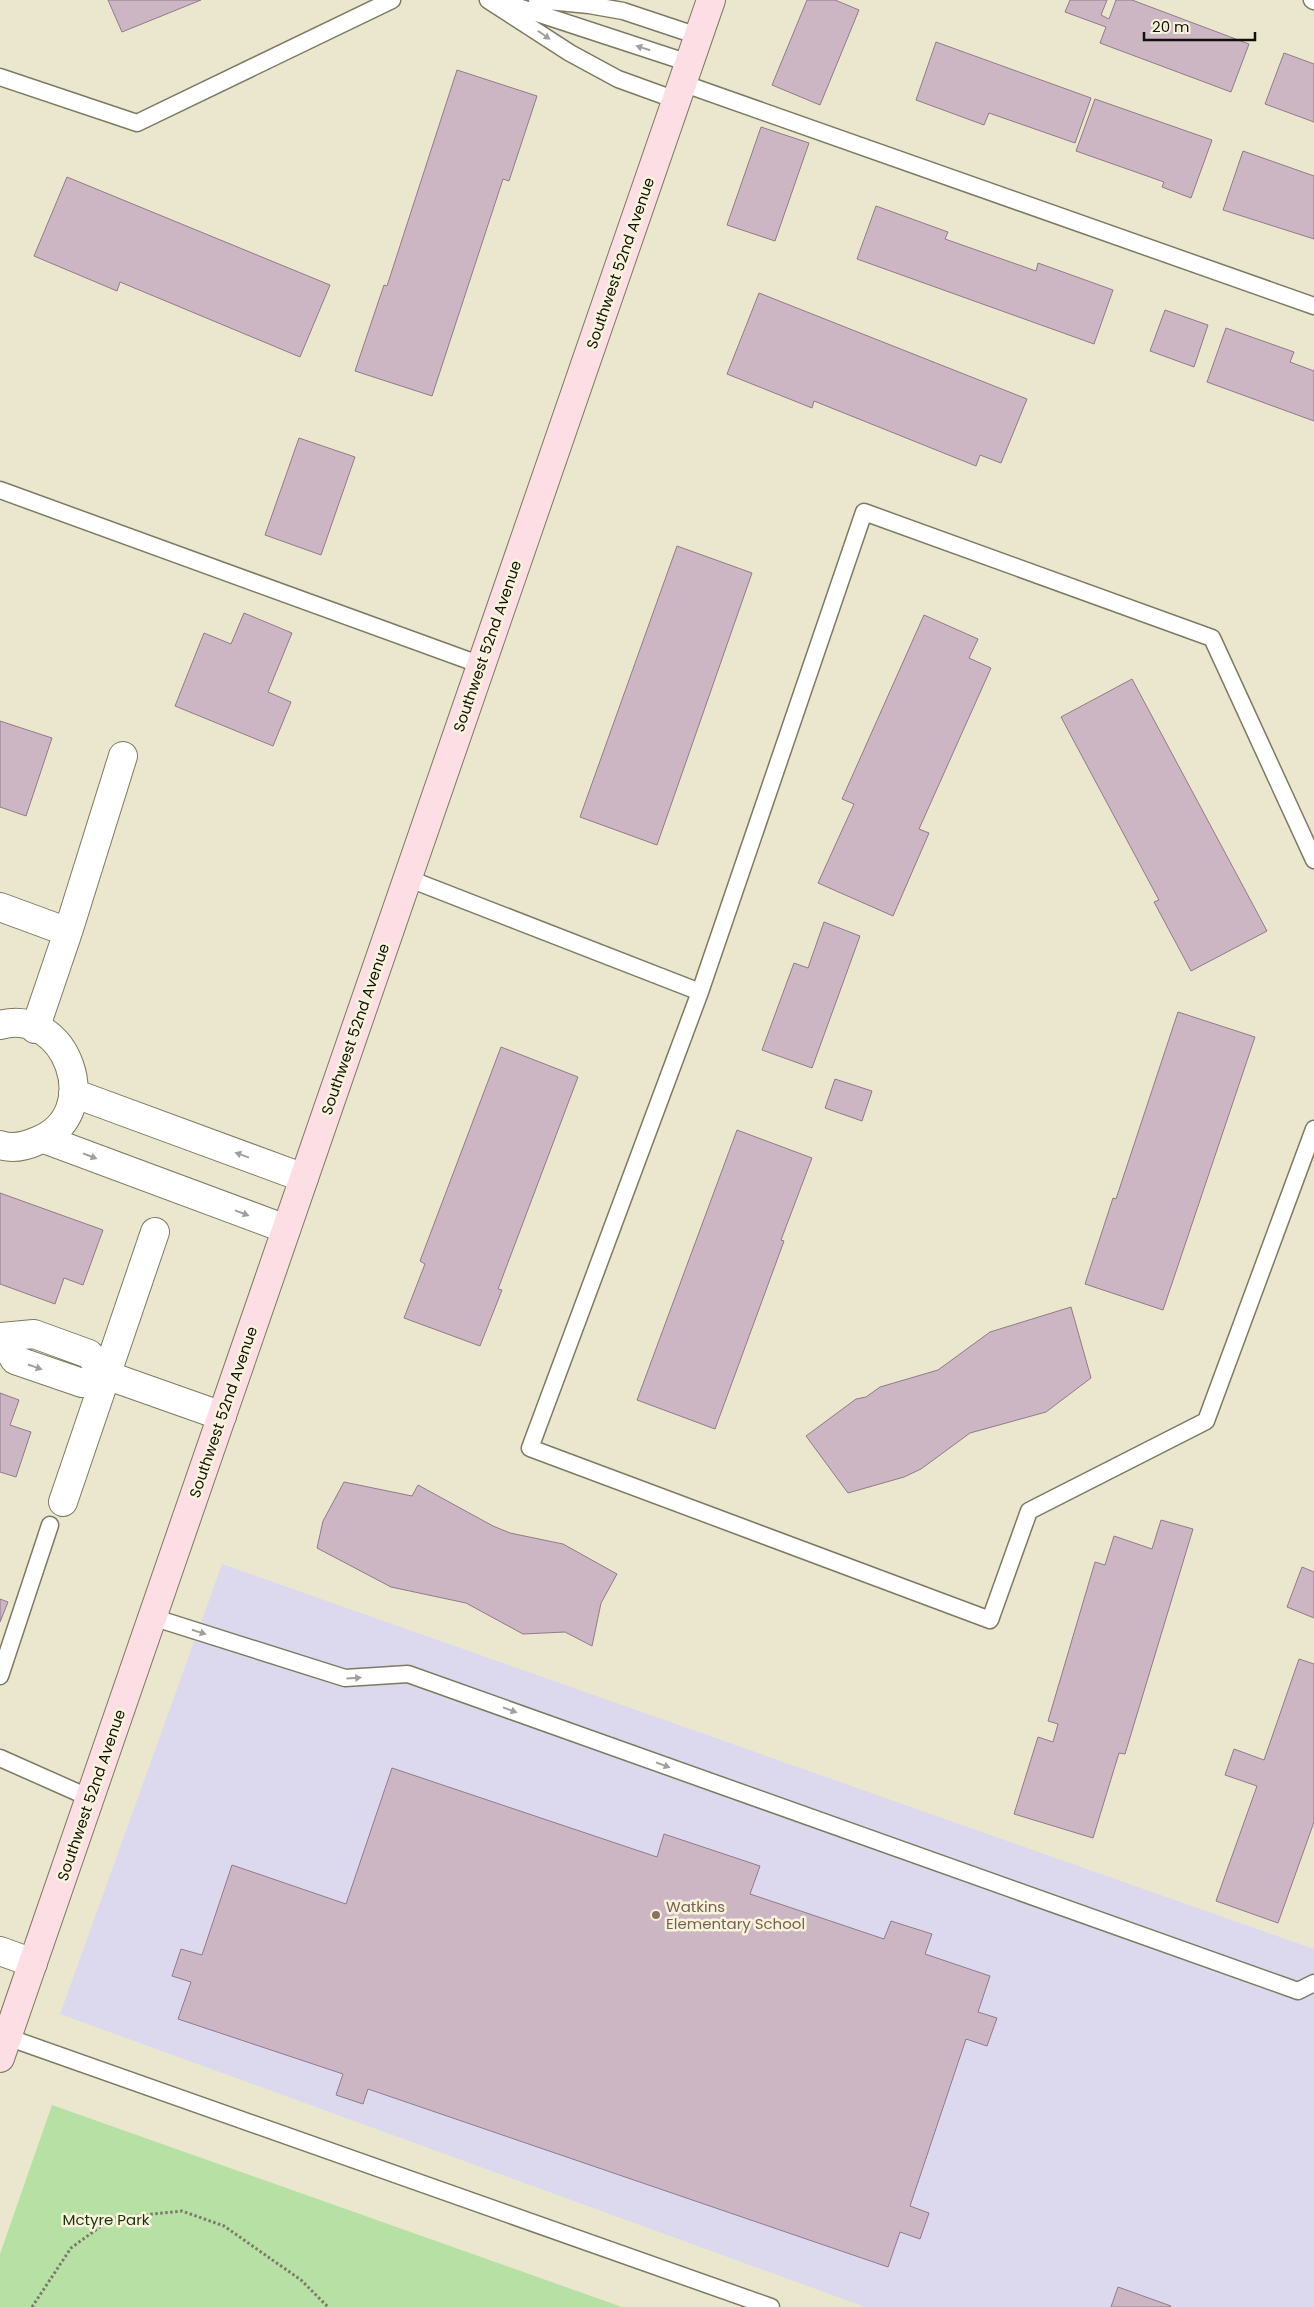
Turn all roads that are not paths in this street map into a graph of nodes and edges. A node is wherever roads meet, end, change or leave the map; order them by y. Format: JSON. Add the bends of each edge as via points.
{"nodes":[{"id":1,"x":392,"y":0,"type":"edge"},
{"id":2,"x":488,"y":0,"type":"edge"},
{"id":3,"x":496,"y":0,"type":"edge"},
{"id":4,"x":537,"y":0,"type":"edge"},
{"id":5,"x":711,"y":0,"type":"edge"},
{"id":6,"x":698,"y":36,"type":"junction"},
{"id":7,"x":0,"y":77,"type":"edge"},
{"id":8,"x":682,"y":82,"type":"junction"},
{"id":9,"x":1314,"y":306,"type":"edge"},
{"id":10,"x":0,"y":490,"type":"edge"},
{"id":11,"x":481,"y":665,"type":"junction"},
{"id":12,"x":122,"y":756,"type":"dead end"},
{"id":13,"x":1314,"y":860,"type":"edge"},
{"id":14,"x":407,"y":878,"type":"junction"},
{"id":15,"x":0,"y":907,"type":"edge"},
{"id":16,"x":68,"y":932,"type":"junction"},
{"id":17,"x":700,"y":992,"type":"junction"},
{"id":18,"x":0,"y":1025,"type":"edge"},
{"id":19,"x":35,"y":1029,"type":"junction"},
{"id":20,"x":73,"y":1093,"type":"junction"},
{"id":21,"x":1314,"y":1129,"type":"edge"},
{"id":22,"x":44,"y":1139,"type":"junction"},
{"id":23,"x":0,"y":1145,"type":"edge"},
{"id":24,"x":304,"y":1178,"type":"junction"},
{"id":25,"x":286,"y":1229,"type":"junction"},
{"id":26,"x":155,"y":1232,"type":"dead end"},
{"id":27,"x":106,"y":1375,"type":"junction"},
{"id":28,"x":222,"y":1416,"type":"junction"},
{"id":29,"x":56,"y":1514,"type":"joint"},
{"id":30,"x":152,"y":1617,"type":"junction"},
{"id":31,"x":0,"y":1676,"type":"edge"},
{"id":32,"x":3,"y":1757,"type":"edge"},
{"id":33,"x":90,"y":1798,"type":"junction"},
{"id":34,"x":0,"y":1952,"type":"edge"},
{"id":35,"x":32,"y":1963,"type":"junction"},
{"id":36,"x":1314,"y":1983,"type":"edge"},
{"id":37,"x":6,"y":2029,"type":"edge"},
{"id":38,"x":771,"y":2307,"type":"edge"}],
"edges":[{"from":1,"to":7,"type":"lane","via":[[138,123]]},
{"from":2,"to":8,"type":"lane","one_way":true,"via":[[570,53],[618,79]]},
{"from":8,"to":3,"type":"lane","one_way":true},
{"from":4,"to":6,"type":"lane","via":[[623,12]]},
{"from":5,"to":6,"type":"street","name":"Southwest 52nd Avenue"},
{"from":6,"to":8,"type":"street","name":"Southwest 52nd Avenue"},
{"from":8,"to":9,"type":"lane"},
{"from":8,"to":11,"type":"street","name":"Southwest 52nd Avenue"},
{"from":10,"to":11,"type":"lane"},
{"from":11,"to":14,"type":"street","name":"Southwest 52nd Avenue"},
{"from":12,"to":16,"type":"street"},
{"from":13,"to":17,"type":"lane","via":[[1212,638],[864,512]]},
{"from":14,"to":17,"type":"lane"},
{"from":14,"to":24,"type":"street","name":"Southwest 52nd Avenue"},
{"from":15,"to":16,"type":"street"},
{"from":16,"to":19,"type":"street"},
{"from":17,"to":21,"type":"lane","via":[[530,1448],[990,1620],[1029,1511],[1206,1421]]},
{"from":18,"to":19,"type":"street","via":[[26,1025]]},
{"from":19,"to":20,"type":"street","via":[[61,1047],[71,1066]]},
{"from":20,"to":22,"type":"street","via":[[70,1108],[61,1124]]},
{"from":24,"to":20,"type":"street","one_way":true},
{"from":22,"to":23,"type":"street","via":[[25,1146]]},
{"from":22,"to":25,"type":"street","one_way":true},
{"from":24,"to":25,"type":"street","name":"Southwest 52nd Avenue"},
{"from":25,"to":28,"type":"street","name":"Southwest 52nd Avenue"},
{"from":26,"to":27,"type":"street"},
{"from":27,"to":28,"type":"street"},
{"from":27,"to":29,"type":"street"},
{"from":28,"to":30,"type":"street","name":"Southwest 52nd Avenue"},
{"from":29,"to":31,"type":"lane"},
{"from":30,"to":33,"type":"street","name":"Southwest 52nd Avenue"},
{"from":30,"to":36,"type":"lane","one_way":true,"via":[[345,1678],[408,1674],[1298,1991]]},
{"from":32,"to":33,"type":"lane"},
{"from":33,"to":35,"type":"street","name":"Southwest 52nd Avenue"},
{"from":34,"to":35,"type":"street"},
{"from":35,"to":37,"type":"street","name":"Southwest 52nd Avenue"},
{"from":37,"to":38,"type":"lane"}]}
